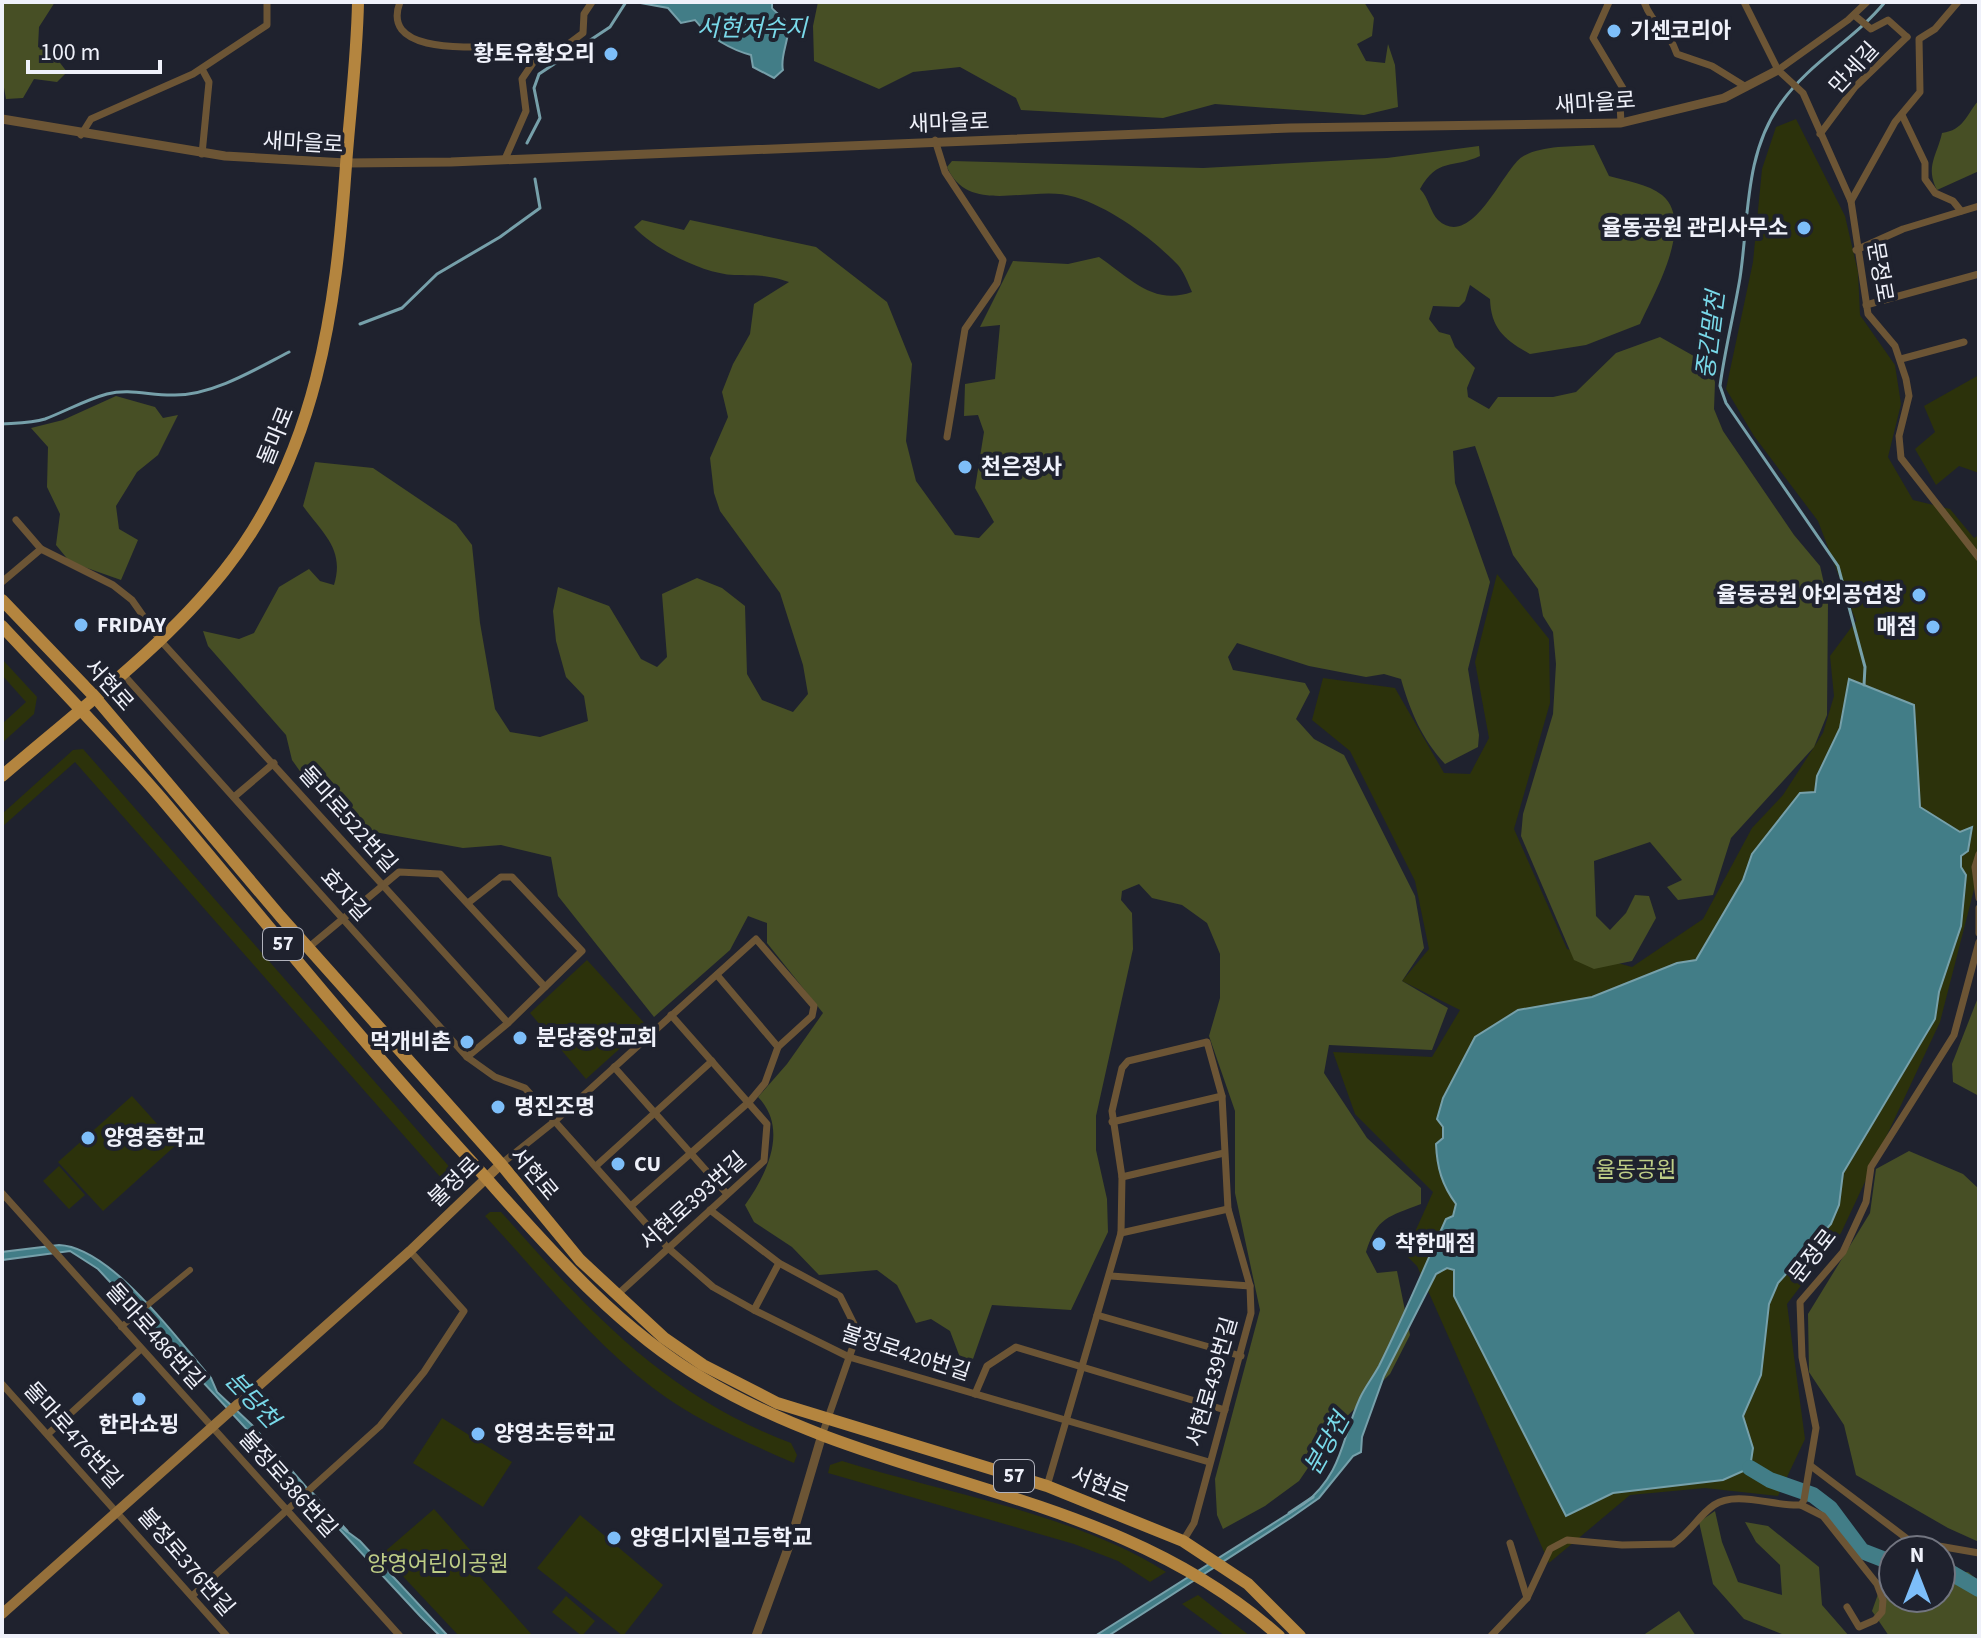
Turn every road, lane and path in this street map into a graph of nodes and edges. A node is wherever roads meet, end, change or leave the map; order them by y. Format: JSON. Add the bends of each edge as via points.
{"nodes":[{"id":1,"x":267,"y":2,"type":"edge"},
{"id":2,"x":358,"y":2,"type":"edge"},
{"id":3,"x":400,"y":2,"type":"edge"},
{"id":4,"x":592,"y":2,"type":"edge"},
{"id":5,"x":1609,"y":2,"type":"edge"},
{"id":6,"x":1644,"y":2,"type":"edge"},
{"id":7,"x":1744,"y":2,"type":"edge"},
{"id":8,"x":1867,"y":2,"type":"edge"},
{"id":9,"x":1958,"y":2,"type":"edge"},
{"id":10,"x":1857,"y":18,"type":"junction"},
{"id":11,"x":1907,"y":37,"type":"junction"},
{"id":12,"x":1919,"y":39,"type":"junction"},
{"id":13,"x":537,"y":57,"type":"junction"},
{"id":14,"x":202,"y":69,"type":"junction"},
{"id":15,"x":1778,"y":70,"type":"junction"},
{"id":16,"x":1746,"y":87,"type":"junction"},
{"id":17,"x":1902,"y":115,"type":"junction"},
{"id":18,"x":2,"y":119,"type":"edge"},
{"id":19,"x":1621,"y":123,"type":"junction"},
{"id":20,"x":1820,"y":134,"type":"junction"},
{"id":21,"x":81,"y":135,"type":"junction"},
{"id":22,"x":935,"y":140,"type":"junction"},
{"id":23,"x":202,"y":154,"type":"junction"},
{"id":24,"x":505,"y":159,"type":"junction"},
{"id":25,"x":346,"y":163,"type":"junction"},
{"id":26,"x":1851,"y":201,"type":"junction"},
{"id":27,"x":1977,"y":209,"type":"edge"},
{"id":28,"x":1961,"y":211,"type":"junction"},
{"id":29,"x":1856,"y":250,"type":"junction"},
{"id":30,"x":1979,"y":274,"type":"edge"},
{"id":31,"x":1866,"y":305,"type":"junction"},
{"id":32,"x":1964,"y":342,"type":"dead end"},
{"id":33,"x":1901,"y":359,"type":"junction"},
{"id":34,"x":947,"y":437,"type":"dead end"},
{"id":35,"x":16,"y":520,"type":"dead end"},
{"id":36,"x":41,"y":549,"type":"junction"},
{"id":37,"x":1979,"y":558,"type":"edge"},
{"id":38,"x":2,"y":582,"type":"edge"},
{"id":39,"x":2,"y":600,"type":"edge"},
{"id":40,"x":2,"y":626,"type":"edge"},
{"id":41,"x":160,"y":640,"type":"junction"},
{"id":42,"x":122,"y":673,"type":"junction"},
{"id":43,"x":94,"y":696,"type":"junction"},
{"id":44,"x":80,"y":708,"type":"junction"},
{"id":45,"x":274,"y":763,"type":"junction"},
{"id":46,"x":2,"y":776,"type":"edge"},
{"id":47,"x":234,"y":797,"type":"junction"},
{"id":48,"x":1979,"y":854,"type":"edge"},
{"id":49,"x":382,"y":886,"type":"junction"},
{"id":50,"x":1979,"y":898,"type":"edge"},
{"id":51,"x":468,"y":903,"type":"junction"},
{"id":52,"x":1979,"y":908,"type":"edge"},
{"id":53,"x":343,"y":921,"type":"junction"},
{"id":54,"x":1979,"y":933,"type":"edge"},
{"id":55,"x":1979,"y":942,"type":"edge"},
{"id":56,"x":309,"y":947,"type":"junction"},
{"id":57,"x":717,"y":975,"type":"junction"},
{"id":58,"x":545,"y":987,"type":"junction"},
{"id":59,"x":671,"y":1015,"type":"junction"},
{"id":60,"x":508,"y":1023,"type":"junction"},
{"id":61,"x":778,"y":1047,"type":"junction"},
{"id":62,"x":467,"y":1057,"type":"junction"},
{"id":63,"x":712,"y":1061,"type":"junction"},
{"id":64,"x":614,"y":1067,"type":"junction"},
{"id":65,"x":1222,"y":1096,"type":"junction"},
{"id":66,"x":750,"y":1101,"type":"junction"},
{"id":67,"x":655,"y":1114,"type":"junction"},
{"id":68,"x":555,"y":1121,"type":"junction"},
{"id":69,"x":1112,"y":1122,"type":"junction"},
{"id":70,"x":690,"y":1153,"type":"junction"},
{"id":71,"x":1224,"y":1153,"type":"junction"},
{"id":72,"x":501,"y":1164,"type":"junction"},
{"id":73,"x":596,"y":1166,"type":"junction"},
{"id":74,"x":1122,"y":1177,"type":"junction"},
{"id":75,"x":487,"y":1179,"type":"junction"},
{"id":76,"x":2,"y":1193,"type":"edge"},
{"id":77,"x":727,"y":1194,"type":"junction"},
{"id":78,"x":632,"y":1205,"type":"junction"},
{"id":79,"x":1228,"y":1209,"type":"junction"},
{"id":80,"x":710,"y":1210,"type":"junction"},
{"id":81,"x":1121,"y":1233,"type":"junction"},
{"id":82,"x":667,"y":1247,"type":"junction"},
{"id":83,"x":410,"y":1251,"type":"junction"},
{"id":84,"x":779,"y":1263,"type":"junction"},
{"id":85,"x":190,"y":1270,"type":"dead end"},
{"id":86,"x":1111,"y":1276,"type":"junction"},
{"id":87,"x":1250,"y":1286,"type":"junction"},
{"id":88,"x":617,"y":1295,"type":"junction"},
{"id":89,"x":754,"y":1310,"type":"junction"},
{"id":90,"x":1097,"y":1315,"type":"junction"},
{"id":91,"x":122,"y":1326,"type":"junction"},
{"id":92,"x":141,"y":1349,"type":"junction"},
{"id":93,"x":1241,"y":1356,"type":"junction"},
{"id":94,"x":849,"y":1357,"type":"junction"},
{"id":95,"x":1080,"y":1365,"type":"junction"},
{"id":96,"x":2,"y":1384,"type":"edge"},
{"id":97,"x":975,"y":1394,"type":"junction"},
{"id":98,"x":1225,"y":1410,"type":"junction"},
{"id":99,"x":827,"y":1420,"type":"junction"},
{"id":100,"x":1068,"y":1421,"type":"junction"},
{"id":101,"x":217,"y":1424,"type":"junction"},
{"id":102,"x":48,"y":1434,"type":"junction"},
{"id":103,"x":822,"y":1435,"type":"junction"},
{"id":104,"x":1209,"y":1462,"type":"junction"},
{"id":105,"x":1811,"y":1466,"type":"junction"},
{"id":106,"x":1047,"y":1486,"type":"junction"},
{"id":107,"x":1802,"y":1502,"type":"junction"},
{"id":108,"x":290,"y":1508,"type":"junction"},
{"id":109,"x":117,"y":1511,"type":"junction"},
{"id":110,"x":1510,"y":1543,"type":"dead end"},
{"id":111,"x":1188,"y":1544,"type":"junction"},
{"id":112,"x":1979,"y":1553,"type":"edge"},
{"id":113,"x":192,"y":1596,"type":"junction"},
{"id":114,"x":1527,"y":1598,"type":"junction"},
{"id":115,"x":1847,"y":1607,"type":"dead end"},
{"id":116,"x":2,"y":1614,"type":"edge"},
{"id":117,"x":227,"y":1636,"type":"edge"},
{"id":118,"x":400,"y":1636,"type":"edge"},
{"id":119,"x":756,"y":1636,"type":"edge"},
{"id":120,"x":1279,"y":1636,"type":"edge"},
{"id":121,"x":1300,"y":1636,"type":"edge"},
{"id":122,"x":1491,"y":1636,"type":"edge"}],
"edges":[{"from":1,"to":14,"type":"street","via":[[267,25]]},
{"from":2,"to":25,"type":"main road","name":"돌마로"},
{"from":3,"to":13,"type":"street","via":[[395,16],[399,29],[417,43],[523,46]]},
{"from":4,"to":13,"type":"street","via":[[584,14],[583,33]]},
{"from":5,"to":19,"type":"street","via":[[1593,38],[1624,90]]},
{"from":6,"to":16,"type":"street","via":[[1650,18],[1668,30],[1677,54],[1712,66]]},
{"from":7,"to":15,"type":"street"},
{"from":8,"to":10,"type":"street","name":"새마을로"},
{"from":9,"to":12,"type":"street"},
{"from":10,"to":11,"type":"street","via":[[1870,28],[1888,20]]},
{"from":10,"to":15,"type":"street","name":"새마을로"},
{"from":11,"to":12,"type":"street","name":"만세길"},
{"from":11,"to":20,"type":"street","name":"만세길","via":[[1855,87]]},
{"from":12,"to":17,"type":"street","via":[[1920,92]]},
{"from":13,"to":24,"type":"street","via":[[522,79],[526,111]]},
{"from":14,"to":21,"type":"street","via":[[91,119]]},
{"from":14,"to":23,"type":"street","via":[[209,82]]},
{"from":15,"to":16,"type":"street","name":"새마을로"},
{"from":15,"to":20,"type":"street","name":"문정로","via":[[1801,90]]},
{"from":16,"to":19,"type":"street","name":"새마을로","via":[[1724,98]]},
{"from":17,"to":26,"type":"street"},
{"from":17,"to":28,"type":"street","via":[[1925,163],[1925,179]]},
{"from":18,"to":21,"type":"street","name":"새마을로"},
{"from":19,"to":22,"type":"street","name":"새마을로"},
{"from":20,"to":26,"type":"street","name":"문정로"},
{"from":21,"to":23,"type":"street","name":"새마을로"},
{"from":22,"to":24,"type":"street","name":"새마을로"},
{"from":22,"to":34,"type":"street","via":[[951,183],[1003,260],[990,295],[965,329]]},
{"from":23,"to":25,"type":"street","name":"새마을로"},
{"from":24,"to":25,"type":"street","name":"새마을로"},
{"from":25,"to":41,"type":"main road","name":"돌마로","via":[[329,329],[297,444],[237,554]]},
{"from":26,"to":29,"type":"street","name":"문정로"},
{"from":27,"to":28,"type":"street"},
{"from":28,"to":29,"type":"street"},
{"from":29,"to":31,"type":"street","name":"문정로"},
{"from":30,"to":31,"type":"street"},
{"from":31,"to":33,"type":"street","name":"문정로"},
{"from":32,"to":33,"type":"street"},
{"from":33,"to":37,"type":"street","name":"문정로","via":[[1909,396],[1899,436],[1901,458]]},
{"from":35,"to":36,"type":"street"},
{"from":36,"to":38,"type":"street"},
{"from":36,"to":41,"type":"street","name":"돌마로522번길","via":[[132,600]]},
{"from":39,"to":43,"type":"main road","name":"서현로","number":"57"},
{"from":40,"to":44,"type":"main road","name":"서현로","number":"57"},
{"from":41,"to":42,"type":"main road","name":"돌마로"},
{"from":41,"to":45,"type":"street","name":"돌마로522번길"},
{"from":42,"to":43,"type":"main road","name":"돌마로"},
{"from":42,"to":47,"type":"street","name":"효자길"},
{"from":43,"to":44,"type":"main road","name":"돌마로"},
{"from":43,"to":56,"type":"main road","name":"서현로","number":"57"},
{"from":44,"to":46,"type":"main road","name":"돌마로"},
{"from":44,"to":75,"type":"main road","name":"서현로","number":"57"},
{"from":45,"to":47,"type":"street"},
{"from":45,"to":49,"type":"street","name":"돌마로522번길"},
{"from":47,"to":53,"type":"street","name":"효자길"},
{"from":48,"to":50,"type":"street"},
{"from":49,"to":51,"type":"street","via":[[399,872],[440,874]]},
{"from":49,"to":53,"type":"street"},
{"from":49,"to":60,"type":"street","name":"돌마로522번길"},
{"from":51,"to":58,"type":"street"},
{"from":51,"to":58,"type":"street","via":[[501,877],[512,877],[582,951]]},
{"from":52,"to":54,"type":"street"},
{"from":53,"to":56,"type":"street"},
{"from":53,"to":62,"type":"street","name":"효자길"},
{"from":55,"to":105,"type":"street","name":"문정로","via":[[1954,1035],[1871,1167],[1866,1202],[1843,1252],[1800,1302],[1802,1357],[1816,1428]]},
{"from":56,"to":72,"type":"main road","name":"서현로","number":"57"},
{"from":57,"to":59,"type":"street","name":"불정로"},
{"from":57,"to":61,"type":"street"},
{"from":57,"to":61,"type":"street","name":"불정로","via":[[756,939],[814,1006],[812,1016]]},
{"from":58,"to":60,"type":"street"},
{"from":59,"to":63,"type":"street","name":"서현로393번길"},
{"from":59,"to":64,"type":"street","name":"불정로"},
{"from":60,"to":62,"type":"street"},
{"from":61,"to":66,"type":"street","via":[[765,1083]]},
{"from":62,"to":68,"type":"street","name":"효자길","via":[[495,1077],[525,1088]]},
{"from":63,"to":66,"type":"street","name":"서현로393번길"},
{"from":63,"to":67,"type":"street"},
{"from":64,"to":67,"type":"street"},
{"from":64,"to":68,"type":"street","name":"불정로"},
{"from":65,"to":69,"type":"street"},
{"from":65,"to":69,"type":"street","name":"서현로439번길","via":[[1207,1042],[1128,1061],[1117,1086]]},
{"from":65,"to":71,"type":"street","name":"서현로439번길"},
{"from":66,"to":70,"type":"street"},
{"from":66,"to":77,"type":"street","name":"서현로393번길","via":[[767,1124],[764,1161]]},
{"from":67,"to":70,"type":"street"},
{"from":67,"to":73,"type":"street"},
{"from":68,"to":72,"type":"street","name":"불정로"},
{"from":68,"to":73,"type":"street","name":"불정로420번길"},
{"from":69,"to":74,"type":"street"},
{"from":70,"to":77,"type":"street"},
{"from":70,"to":78,"type":"street"},
{"from":71,"to":74,"type":"street"},
{"from":71,"to":79,"type":"street","name":"서현로439번길"},
{"from":72,"to":75,"type":"main road","name":"불정로"},
{"from":72,"to":88,"type":"main road","name":"서현로","number":"57","via":[[580,1260]]},
{"from":73,"to":78,"type":"street","name":"불정로420번길"},
{"from":74,"to":81,"type":"street"},
{"from":75,"to":83,"type":"main road","name":"불정로"},
{"from":75,"to":103,"type":"main road","name":"서현로","number":"57","via":[[588,1285],[664,1352],[713,1384]]},
{"from":76,"to":91,"type":"street","name":"돌마로486번길"},
{"from":77,"to":80,"type":"street","name":"서현로393번길"},
{"from":78,"to":82,"type":"street","name":"불정로420번길"},
{"from":79,"to":81,"type":"street"},
{"from":79,"to":87,"type":"street","name":"서현로439번길"},
{"from":80,"to":82,"type":"street","name":"서현로393번길"},
{"from":80,"to":84,"type":"street"},
{"from":81,"to":86,"type":"street"},
{"from":82,"to":88,"type":"street","name":"서현로393번길"},
{"from":82,"to":89,"type":"street","name":"불정로420번길","via":[[713,1287]]},
{"from":83,"to":101,"type":"main road","name":"불정로"},
{"from":83,"to":108,"type":"street","via":[[464,1311],[401,1402]]},
{"from":84,"to":89,"type":"street"},
{"from":84,"to":94,"type":"street","via":[[840,1296],[858,1332]]},
{"from":85,"to":91,"type":"street"},
{"from":86,"to":87,"type":"street"},
{"from":86,"to":90,"type":"street"},
{"from":87,"to":93,"type":"street","name":"서현로439번길","via":[[1251,1313]]},
{"from":88,"to":99,"type":"main road","name":"서현로","number":"57","via":[[703,1365],[777,1403]]},
{"from":89,"to":94,"type":"street","name":"불정로420번길"},
{"from":90,"to":93,"type":"street"},
{"from":90,"to":95,"type":"street"},
{"from":91,"to":92,"type":"street","name":"돌마로486번길"},
{"from":92,"to":101,"type":"street","name":"돌마로486번길"},
{"from":92,"to":102,"type":"street"},
{"from":93,"to":98,"type":"street","name":"서현로439번길"},
{"from":94,"to":97,"type":"street","name":"불정로420번길"},
{"from":94,"to":99,"type":"street"},
{"from":95,"to":97,"type":"street","via":[[1016,1347],[987,1366]]},
{"from":95,"to":98,"type":"street"},
{"from":95,"to":100,"type":"street"},
{"from":96,"to":102,"type":"street","name":"돌마로476번길"},
{"from":97,"to":100,"type":"street","name":"불정로420번길"},
{"from":98,"to":104,"type":"street","name":"서현로439번길"},
{"from":99,"to":103,"type":"street"},
{"from":99,"to":106,"type":"main road","name":"서현로","number":"57"},
{"from":100,"to":104,"type":"street","name":"불정로420번길"},
{"from":100,"to":106,"type":"street"},
{"from":101,"to":108,"type":"street","name":"불정로386번길"},
{"from":101,"to":109,"type":"main road"},
{"from":102,"to":109,"type":"street","name":"돌마로476번길"},
{"from":103,"to":119,"type":"street"},
{"from":103,"to":120,"type":"main road","name":"서현로","number":"57","via":[[1111,1530],[1181,1564]]},
{"from":104,"to":111,"type":"street","name":"서현로439번길"},
{"from":105,"to":107,"type":"street","name":"문정로"},
{"from":105,"to":112,"type":"street","via":[[1910,1541]]},
{"from":106,"to":111,"type":"main road","name":"서현로","number":"57"},
{"from":107,"to":114,"type":"street","via":[[1718,1502],[1673,1544],[1567,1540],[1550,1549]]},
{"from":107,"to":115,"type":"street","via":[[1831,1524],[1877,1584],[1883,1600],[1875,1620],[1859,1627]]},
{"from":108,"to":113,"type":"street"},
{"from":108,"to":118,"type":"street","name":"불정로386번길"},
{"from":109,"to":113,"type":"street","name":"불정로376번길"},
{"from":109,"to":116,"type":"main road"},
{"from":110,"to":114,"type":"street"},
{"from":111,"to":121,"type":"main road","number":"57","via":[[1236,1576]]},
{"from":113,"to":117,"type":"street","name":"불정로376번길"},
{"from":114,"to":122,"type":"street"}]}
